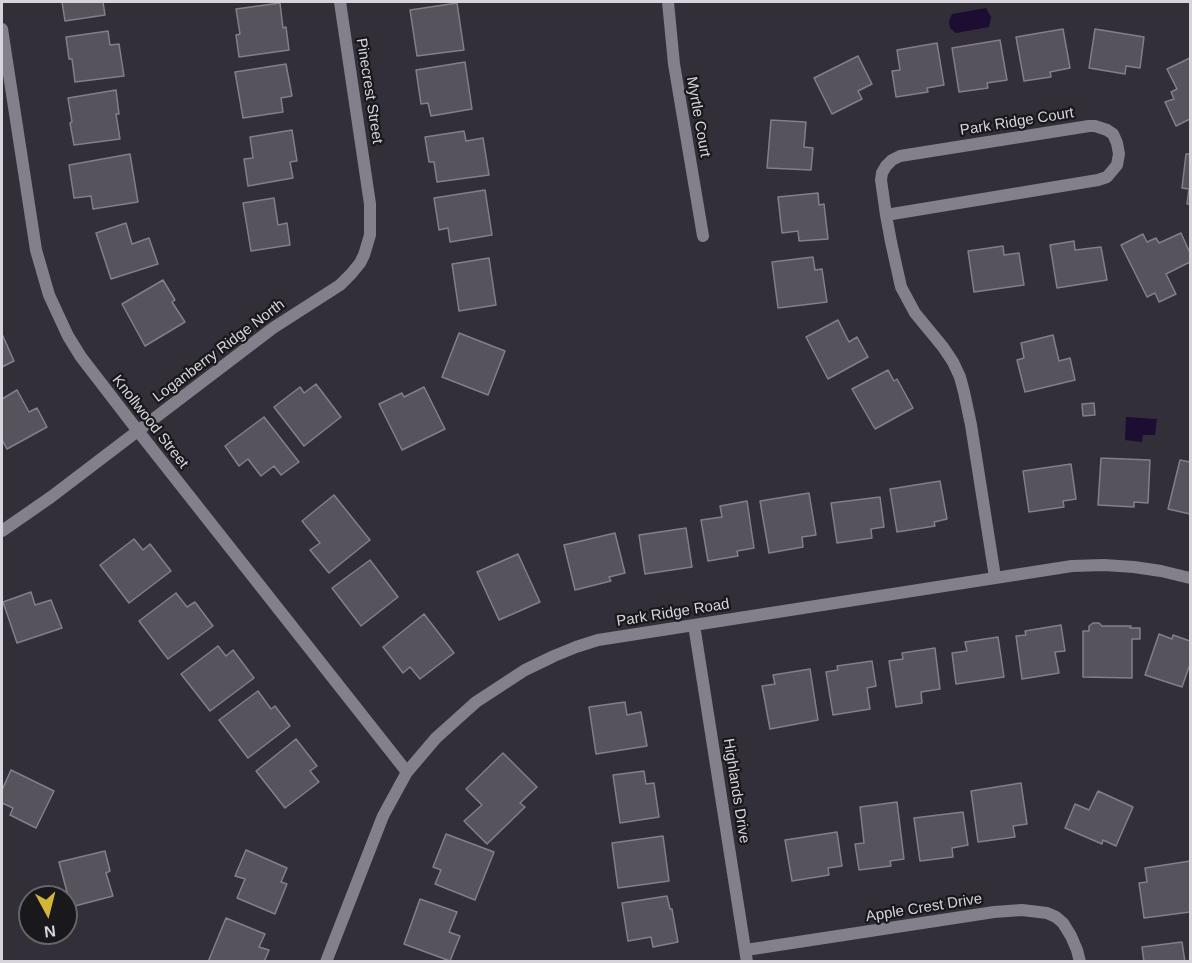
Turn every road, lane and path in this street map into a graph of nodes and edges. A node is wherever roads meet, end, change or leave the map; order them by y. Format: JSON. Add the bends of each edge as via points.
{"nodes":[{"id":1,"x":340,"y":2,"type":"edge"},
{"id":2,"x":668,"y":2,"type":"edge"},
{"id":3,"x":2,"y":29,"type":"edge"},
{"id":4,"x":368,"y":185,"type":"joint"},
{"id":5,"x":886,"y":215,"type":"junction"},
{"id":6,"x":703,"y":236,"type":"dead end"},
{"id":7,"x":138,"y":431,"type":"junction"},
{"id":8,"x":2,"y":531,"type":"edge"},
{"id":9,"x":995,"y":577,"type":"junction"},
{"id":10,"x":1191,"y":578,"type":"edge"},
{"id":11,"x":694,"y":625,"type":"junction"},
{"id":12,"x":407,"y":772,"type":"junction"},
{"id":13,"x":746,"y":956,"type":"edge"},
{"id":14,"x":326,"y":962,"type":"edge"},
{"id":15,"x":1080,"y":962,"type":"edge"}],
"edges":[{"from":1,"to":4,"type":"street","name":"Pinecrest Street"},
{"from":2,"to":6,"type":"street","name":"Myrtle Court","via":[[674,64]]},
{"from":3,"to":7,"type":"street","name":"Knollwood Street","via":[[31,227],[49,295],[81,357]]},
{"from":4,"to":7,"type":"street","name":"Loganberry Ridge North","via":[[370,235],[364,255],[351,274]]},
{"from":5,"to":5,"type":"street","name":"Park Ridge Court","via":[[1098,180],[1107,177],[1117,165],[1118,143],[1107,130],[1089,126],[900,156],[886,166],[880,180]]},
{"from":5,"to":9,"type":"street","name":"Park Ridge Court","via":[[901,287],[960,377]]},
{"from":7,"to":8,"type":"street","name":"Loganberry Ridge North"},
{"from":7,"to":12,"type":"street","name":"Knollwood Street"},
{"from":9,"to":10,"type":"street","name":"Park Ridge Road","via":[[1104,565],[1161,570]]},
{"from":9,"to":11,"type":"street","name":"Park Ridge Road"},
{"from":11,"to":12,"type":"street","name":"Park Ridge Road","via":[[598,640],[525,670],[476,702],[436,738]]},
{"from":11,"to":13,"type":"street","name":"Highlands Drive"},
{"from":12,"to":14,"type":"street","name":"Park Ridge Road","via":[[382,816]]},
{"from":13,"to":15,"type":"street","name":"Apple Crest Drive","via":[[994,912],[1028,910],[1047,913],[1063,923]]}]}
